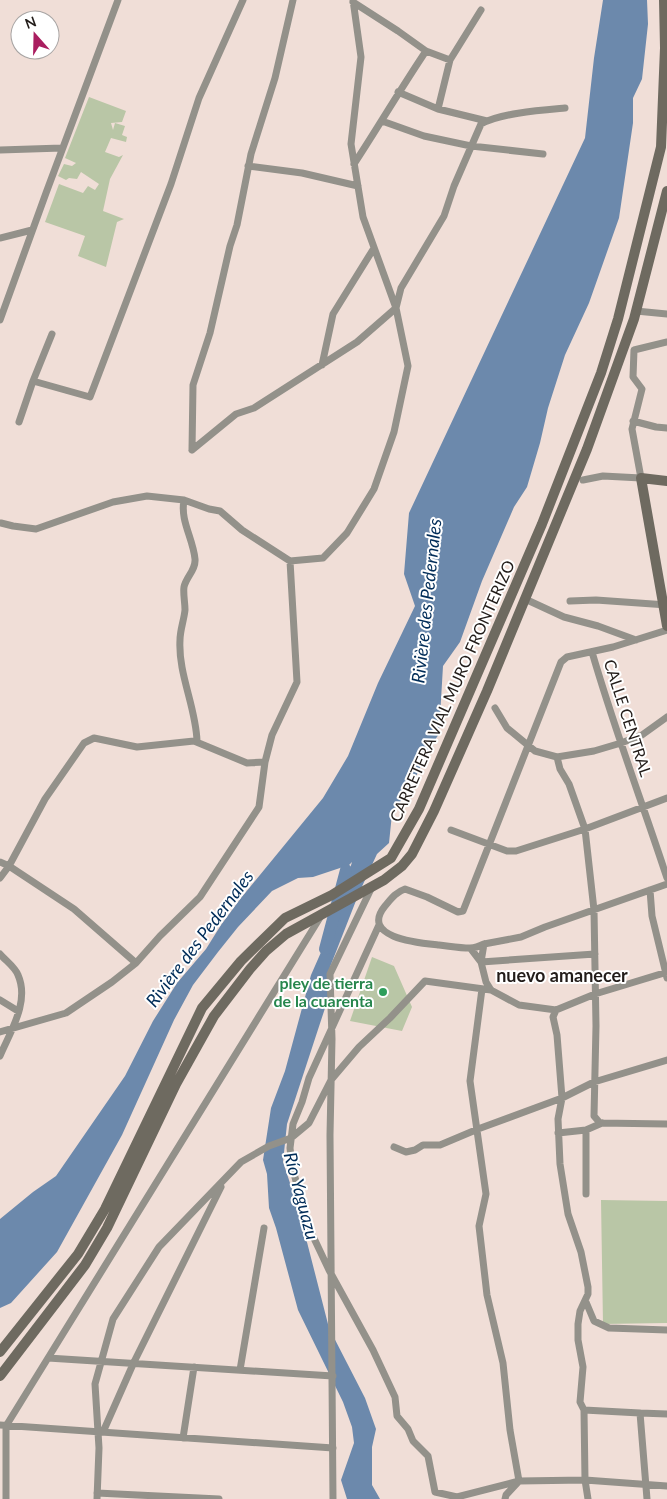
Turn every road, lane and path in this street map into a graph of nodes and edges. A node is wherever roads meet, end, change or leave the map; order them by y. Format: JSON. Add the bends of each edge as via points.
{"nodes":[{"id":1,"x":118,"y":0,"type":"edge"},
{"id":2,"x":243,"y":0,"type":"edge"},
{"id":3,"x":293,"y":0,"type":"edge"},
{"id":4,"x":664,"y":0,"type":"edge"},
{"id":5,"x":353,"y":1,"type":"edge"},
{"id":6,"x":481,"y":10,"type":"dead end"},
{"id":7,"x":426,"y":51,"type":"junction"},
{"id":8,"x":450,"y":60,"type":"junction"},
{"id":9,"x":398,"y":92,"type":"junction"},
{"id":10,"x":565,"y":108,"type":"dead end"},
{"id":11,"x":438,"y":109,"type":"junction"},
{"id":12,"x":382,"y":120,"type":"junction"},
{"id":13,"x":488,"y":121,"type":"junction"},
{"id":14,"x":471,"y":146,"type":"junction"},
{"id":15,"x":62,"y":148,"type":"junction"},
{"id":16,"x":0,"y":150,"type":"edge"},
{"id":17,"x":543,"y":154,"type":"dead end"},
{"id":18,"x":354,"y":164,"type":"junction"},
{"id":19,"x":248,"y":166,"type":"junction"},
{"id":20,"x":358,"y":186,"type":"junction"},
{"id":21,"x":667,"y":191,"type":"edge"},
{"id":22,"x":32,"y":230,"type":"junction"},
{"id":23,"x":0,"y":238,"type":"edge"},
{"id":24,"x":374,"y":248,"type":"junction"},
{"id":25,"x":396,"y":308,"type":"junction"},
{"id":26,"x":636,"y":311,"type":"junction"},
{"id":27,"x":667,"y":314,"type":"edge"},
{"id":28,"x":0,"y":320,"type":"edge"},
{"id":29,"x":52,"y":334,"type":"dead end"},
{"id":30,"x":667,"y":342,"type":"edge"},
{"id":31,"x":322,"y":365,"type":"junction"},
{"id":32,"x":33,"y":381,"type":"junction"},
{"id":33,"x":633,"y":421,"type":"junction"},
{"id":34,"x":19,"y":422,"type":"dead end"},
{"id":35,"x":667,"y":428,"type":"edge"},
{"id":36,"x":642,"y":478,"type":"junction"},
{"id":37,"x":583,"y":480,"type":"dead end"},
{"id":38,"x":667,"y":481,"type":"edge"},
{"id":39,"x":184,"y":500,"type":"junction"},
{"id":40,"x":1,"y":523,"type":"edge"},
{"id":41,"x":290,"y":561,"type":"junction"},
{"id":42,"x":525,"y":599,"type":"junction"},
{"id":43,"x":570,"y":601,"type":"dead end"},
{"id":44,"x":665,"y":605,"type":"edge"},
{"id":45,"x":667,"y":628,"type":"edge"},
{"id":46,"x":636,"y":640,"type":"junction"},
{"id":47,"x":592,"y":652,"type":"junction"},
{"id":48,"x":495,"y":708,"type":"dead end"},
{"id":49,"x":667,"y":717,"type":"edge"},
{"id":50,"x":197,"y":741,"type":"junction"},
{"id":51,"x":620,"y":743,"type":"junction"},
{"id":52,"x":528,"y":745,"type":"junction"},
{"id":53,"x":557,"y":757,"type":"junction"},
{"id":54,"x":264,"y":762,"type":"junction"},
{"id":55,"x":667,"y":798,"type":"edge"},
{"id":56,"x":644,"y":806,"type":"junction"},
{"id":57,"x":585,"y":828,"type":"junction"},
{"id":58,"x":451,"y":830,"type":"dead end"},
{"id":59,"x":489,"y":844,"type":"junction"},
{"id":60,"x":0,"y":862,"type":"edge"},
{"id":61,"x":9,"y":866,"type":"junction"},
{"id":62,"x":0,"y":878,"type":"edge"},
{"id":63,"x":667,"y":878,"type":"edge"},
{"id":64,"x":667,"y":884,"type":"edge"},
{"id":65,"x":371,"y":889,"type":"junction"},
{"id":66,"x":650,"y":890,"type":"junction"},
{"id":67,"x":594,"y":910,"type":"junction"},
{"id":68,"x":323,"y":912,"type":"junction"},
{"id":69,"x":379,"y":925,"type":"junction"},
{"id":70,"x":484,"y":944,"type":"junction"},
{"id":71,"x":471,"y":948,"type":"junction"},
{"id":72,"x":0,"y":954,"type":"edge"},
{"id":73,"x":595,"y":954,"type":"junction"},
{"id":74,"x":481,"y":962,"type":"junction"},
{"id":75,"x":136,"y":964,"type":"junction"},
{"id":76,"x":667,"y":974,"type":"edge"},
{"id":77,"x":482,"y":989,"type":"junction"},
{"id":78,"x":491,"y":990,"type":"junction"},
{"id":79,"x":595,"y":994,"type":"junction"},
{"id":80,"x":0,"y":1000,"type":"edge"},
{"id":81,"x":556,"y":1010,"type":"junction"},
{"id":82,"x":18,"y":1011,"type":"junction"},
{"id":83,"x":11,"y":1030,"type":"junction"},
{"id":84,"x":0,"y":1032,"type":"edge"},
{"id":85,"x":0,"y":1056,"type":"edge"},
{"id":86,"x":667,"y":1060,"type":"edge"},
{"id":87,"x":331,"y":1080,"type":"junction"},
{"id":88,"x":594,"y":1082,"type":"junction"},
{"id":89,"x":562,"y":1098,"type":"junction"},
{"id":90,"x":602,"y":1123,"type":"junction"},
{"id":91,"x":667,"y":1124,"type":"edge"},
{"id":92,"x":478,"y":1128,"type":"junction"},
{"id":93,"x":586,"y":1130,"type":"junction"},
{"id":94,"x":558,"y":1133,"type":"junction"},
{"id":95,"x":291,"y":1138,"type":"junction"},
{"id":96,"x":394,"y":1147,"type":"dead end"},
{"id":97,"x":225,"y":1179,"type":"junction"},
{"id":98,"x":586,"y":1194,"type":"dead end"},
{"id":99,"x":264,"y":1228,"type":"dead end"},
{"id":100,"x":586,"y":1302,"type":"junction"},
{"id":101,"x":667,"y":1330,"type":"edge"},
{"id":102,"x":0,"y":1352,"type":"edge"},
{"id":103,"x":48,"y":1358,"type":"junction"},
{"id":104,"x":102,"y":1361,"type":"junction"},
{"id":105,"x":134,"y":1362,"type":"junction"},
{"id":106,"x":194,"y":1367,"type":"junction"},
{"id":107,"x":240,"y":1370,"type":"junction"},
{"id":108,"x":0,"y":1376,"type":"edge"},
{"id":109,"x":333,"y":1376,"type":"junction"},
{"id":110,"x":584,"y":1410,"type":"junction"},
{"id":111,"x":640,"y":1412,"type":"junction"},
{"id":112,"x":667,"y":1414,"type":"edge"},
{"id":113,"x":3,"y":1426,"type":"edge"},
{"id":114,"x":100,"y":1432,"type":"junction"},
{"id":115,"x":183,"y":1438,"type":"junction"},
{"id":116,"x":333,"y":1448,"type":"junction"},
{"id":117,"x":519,"y":1480,"type":"junction"},
{"id":118,"x":585,"y":1480,"type":"junction"},
{"id":119,"x":647,"y":1483,"type":"junction"},
{"id":120,"x":667,"y":1486,"type":"edge"},
{"id":121,"x":97,"y":1496,"type":"edge"},
{"id":122,"x":6,"y":1499,"type":"edge"},
{"id":123,"x":219,"y":1499,"type":"edge"},
{"id":124,"x":333,"y":1499,"type":"edge"},
{"id":125,"x":506,"y":1499,"type":"edge"},
{"id":126,"x":588,"y":1499,"type":"edge"},
{"id":127,"x":647,"y":1499,"type":"edge"}],
"edges":[{"from":1,"to":15,"type":"street"},
{"from":2,"to":32,"type":"street","via":[[199,98],[172,184],[90,397]]},
{"from":3,"to":19,"type":"street","via":[[275,78]]},
{"from":4,"to":102,"type":"street","name":"CARRETERA VIAL MURO FRONTERIZO","via":[[661,148],[618,319],[601,373],[542,524],[419,809],[391,858],[332,895],[285,918],[241,961],[202,1008],[105,1209],[78,1254]]},
{"from":5,"to":7,"type":"street"},
{"from":5,"to":18,"type":"street","via":[[361,57],[351,144]]},
{"from":6,"to":8,"type":"street"},
{"from":7,"to":8,"type":"street"},
{"from":7,"to":9,"type":"street"},
{"from":8,"to":11,"type":"street"},
{"from":9,"to":11,"type":"street"},
{"from":9,"to":12,"type":"street"},
{"from":10,"to":13,"type":"street"},
{"from":11,"to":13,"type":"street"},
{"from":12,"to":14,"type":"street","via":[[424,136]]},
{"from":12,"to":18,"type":"street"},
{"from":13,"to":14,"type":"street","via":[[480,126]]},
{"from":14,"to":17,"type":"street"},
{"from":14,"to":25,"type":"street","via":[[444,216],[401,288]]},
{"from":15,"to":16,"type":"street"},
{"from":15,"to":22,"type":"street"},
{"from":18,"to":20,"type":"street"},
{"from":19,"to":20,"type":"street","via":[[302,173]]},
{"from":19,"to":31,"type":"street","via":[[210,333],[193,385],[192,450],[236,414],[254,408]]},
{"from":20,"to":24,"type":"street","via":[[363,217]]},
{"from":21,"to":26,"type":"street","name":"CARRETERA VIAL MURO FRONTERIZO"},
{"from":22,"to":23,"type":"street"},
{"from":22,"to":28,"type":"street"},
{"from":24,"to":25,"type":"street"},
{"from":24,"to":31,"type":"street","via":[[334,314]]},
{"from":25,"to":31,"type":"street","via":[[356,342]]},
{"from":25,"to":41,"type":"street","via":[[408,366],[394,432],[374,489],[347,533],[323,558]]},
{"from":26,"to":27,"type":"street"},
{"from":26,"to":42,"type":"street","name":"CARRETERA VIAL MURO FRONTERIZO","via":[[587,449]]},
{"from":29,"to":32,"type":"street"},
{"from":30,"to":33,"type":"street","via":[[634,350],[634,377],[642,389]]},
{"from":32,"to":34,"type":"street"},
{"from":33,"to":35,"type":"street"},
{"from":33,"to":36,"type":"street"},
{"from":36,"to":37,"type":"street","via":[[603,476]]},
{"from":36,"to":38,"type":"street"},
{"from":36,"to":44,"type":"street"},
{"from":39,"to":40,"type":"street","via":[[146,496],[113,502],[36,529]]},
{"from":39,"to":41,"type":"street","via":[[220,512]]},
{"from":39,"to":50,"type":"street","via":[[184,520],[196,562],[184,589],[185,613],[180,641]]},
{"from":41,"to":54,"type":"street","via":[[297,682],[272,735]]},
{"from":42,"to":46,"type":"street","via":[[564,617]]},
{"from":42,"to":65,"type":"street","name":"CARRETERA VIAL MURO FRONTERIZO","via":[[434,811],[412,854],[402,866]]},
{"from":43,"to":44,"type":"street"},
{"from":44,"to":45,"type":"street"},
{"from":45,"to":46,"type":"street"},
{"from":46,"to":47,"type":"street"},
{"from":47,"to":51,"type":"street","name":"CALLE CENTRAL"},
{"from":47,"to":52,"type":"street","via":[[567,657],[561,662]]},
{"from":48,"to":52,"type":"street","via":[[507,728]]},
{"from":49,"to":51,"type":"street","via":[[642,735]]},
{"from":50,"to":54,"type":"street","via":[[247,763]]},
{"from":50,"to":61,"type":"street","via":[[137,747],[102,739],[88,740],[45,799]]},
{"from":51,"to":53,"type":"street"},
{"from":51,"to":56,"type":"street","name":"CALLE CENTRAL"},
{"from":52,"to":53,"type":"street","via":[[539,753]]},
{"from":52,"to":59,"type":"street"},
{"from":53,"to":57,"type":"street"},
{"from":54,"to":75,"type":"street","via":[[260,807],[200,897]]},
{"from":55,"to":56,"type":"street"},
{"from":56,"to":57,"type":"street"},
{"from":56,"to":63,"type":"street","name":"CALLE CENTRAL"},
{"from":57,"to":59,"type":"street","via":[[516,851]]},
{"from":57,"to":67,"type":"street"},
{"from":58,"to":59,"type":"street"},
{"from":59,"to":69,"type":"street","via":[[463,911],[458,912],[405,889],[399,891],[380,913]]},
{"from":60,"to":61,"type":"street"},
{"from":61,"to":62,"type":"street"},
{"from":61,"to":75,"type":"street","via":[[74,909]]},
{"from":64,"to":66,"type":"street"},
{"from":65,"to":68,"type":"street","name":"CARRETERA VIAL MURO FRONTERIZO"},
{"from":65,"to":87,"type":"street","via":[[330,974]]},
{"from":66,"to":67,"type":"street"},
{"from":66,"to":76,"type":"street","via":[[652,916]]},
{"from":67,"to":70,"type":"street","via":[[521,937]]},
{"from":67,"to":73,"type":"street"},
{"from":68,"to":103,"type":"street"},
{"from":68,"to":108,"type":"street","name":"CARRETERA VIAL MURO FRONTERIZO","via":[[286,934],[266,951],[214,1016],[176,1084],[103,1235],[84,1266]]},
{"from":69,"to":71,"type":"street","via":[[394,937]]},
{"from":69,"to":95,"type":"street","via":[[309,1078]]},
{"from":70,"to":71,"type":"street"},
{"from":70,"to":74,"type":"street"},
{"from":71,"to":74,"type":"street"},
{"from":72,"to":82,"type":"street","via":[[17,973],[21,985]]},
{"from":73,"to":74,"type":"street"},
{"from":73,"to":79,"type":"street"},
{"from":74,"to":78,"type":"street","via":[[484,979]]},
{"from":75,"to":83,"type":"street","via":[[66,1013]]},
{"from":76,"to":79,"type":"street"},
{"from":77,"to":78,"type":"street"},
{"from":77,"to":87,"type":"street","via":[[425,981]]},
{"from":77,"to":92,"type":"street","via":[[470,1081]]},
{"from":78,"to":81,"type":"street","via":[[519,1005]]},
{"from":79,"to":81,"type":"street"},
{"from":79,"to":88,"type":"street"},
{"from":80,"to":82,"type":"street"},
{"from":81,"to":89,"type":"street","via":[[553,1017]]},
{"from":82,"to":83,"type":"street"},
{"from":83,"to":84,"type":"street"},
{"from":83,"to":85,"type":"street"},
{"from":86,"to":88,"type":"street"},
{"from":87,"to":95,"type":"street","via":[[309,1123]]},
{"from":87,"to":109,"type":"street"},
{"from":88,"to":89,"type":"street"},
{"from":88,"to":90,"type":"street","via":[[594,1116],[597,1122]]},
{"from":89,"to":92,"type":"street"},
{"from":89,"to":94,"type":"street"},
{"from":90,"to":91,"type":"street"},
{"from":90,"to":93,"type":"street"},
{"from":92,"to":96,"type":"street","via":[[440,1145],[423,1144],[406,1152]]},
{"from":92,"to":117,"type":"street","via":[[486,1194],[479,1226],[487,1295],[503,1363]]},
{"from":93,"to":94,"type":"street"},
{"from":93,"to":98,"type":"street"},
{"from":94,"to":100,"type":"street","via":[[568,1214],[588,1287]]},
{"from":95,"to":97,"type":"street","via":[[241,1162]]},
{"from":95,"to":117,"type":"street","via":[[292,1166],[311,1232],[395,1397],[397,1416],[413,1441],[428,1456],[435,1492],[457,1497]]},
{"from":97,"to":104,"type":"street","via":[[158,1247],[113,1319]]},
{"from":97,"to":105,"type":"street"},
{"from":99,"to":107,"type":"street"},
{"from":100,"to":101,"type":"street","via":[[594,1321],[608,1328]]},
{"from":100,"to":110,"type":"street","via":[[580,1311],[578,1340],[583,1367],[580,1402]]},
{"from":103,"to":104,"type":"street"},
{"from":103,"to":113,"type":"street"},
{"from":104,"to":105,"type":"street"},
{"from":104,"to":114,"type":"street","via":[[95,1384]]},
{"from":105,"to":106,"type":"street"},
{"from":105,"to":114,"type":"street"},
{"from":106,"to":107,"type":"street"},
{"from":106,"to":115,"type":"street"},
{"from":107,"to":109,"type":"street"},
{"from":109,"to":116,"type":"street"},
{"from":110,"to":111,"type":"street"},
{"from":110,"to":118,"type":"street"},
{"from":111,"to":112,"type":"street"},
{"from":111,"to":119,"type":"street"},
{"from":113,"to":114,"type":"street"},
{"from":113,"to":122,"type":"street"},
{"from":114,"to":115,"type":"street"},
{"from":114,"to":121,"type":"street"},
{"from":115,"to":116,"type":"street"},
{"from":116,"to":124,"type":"street"},
{"from":117,"to":118,"type":"street"},
{"from":117,"to":125,"type":"street"},
{"from":118,"to":119,"type":"street"},
{"from":118,"to":126,"type":"street"},
{"from":119,"to":120,"type":"street"},
{"from":119,"to":127,"type":"street"},
{"from":121,"to":123,"type":"street"}]}
